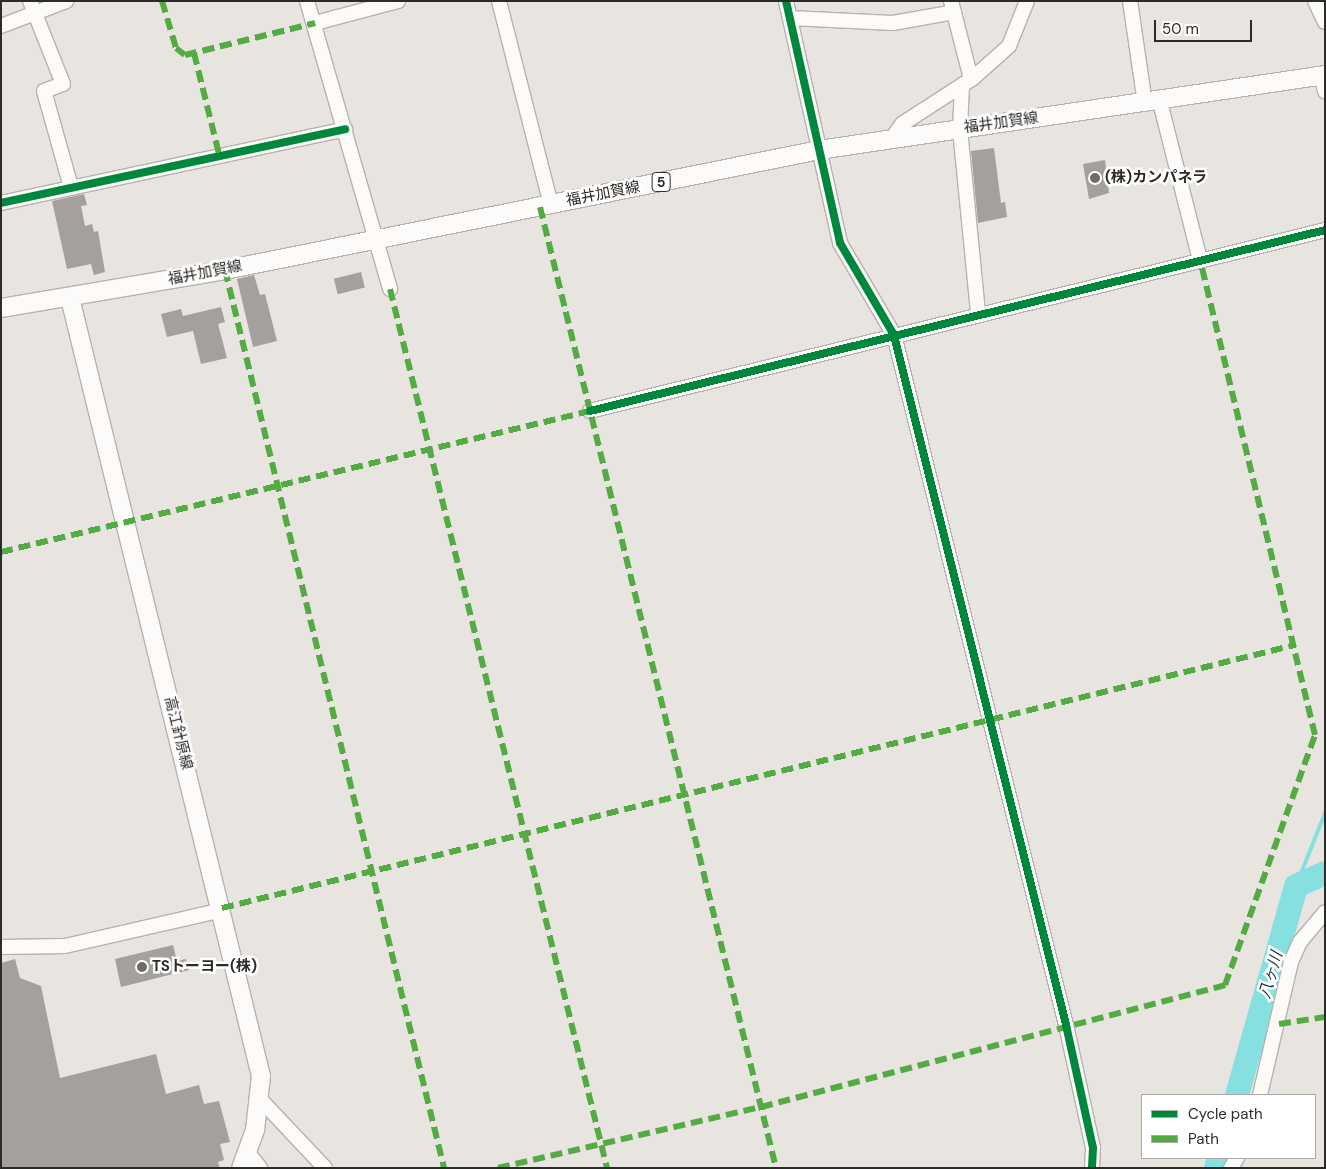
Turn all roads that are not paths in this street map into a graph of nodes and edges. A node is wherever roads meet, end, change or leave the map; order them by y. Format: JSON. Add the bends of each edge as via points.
{"nodes":[{"id":1,"x":66,"y":1,"type":"edge"},
{"id":2,"x":307,"y":1,"type":"edge"},
{"id":3,"x":398,"y":1,"type":"edge"},
{"id":4,"x":499,"y":1,"type":"edge"},
{"id":5,"x":786,"y":1,"type":"edge"},
{"id":6,"x":1028,"y":1,"type":"edge"},
{"id":7,"x":1130,"y":1,"type":"edge"},
{"id":8,"x":1316,"y":1,"type":"edge"},
{"id":9,"x":33,"y":7,"type":"edge"},
{"id":10,"x":953,"y":7,"type":"edge"},
{"id":11,"x":790,"y":18,"type":"junction"},
{"id":12,"x":1325,"y":22,"type":"edge"},
{"id":13,"x":314,"y":23,"type":"junction"},
{"id":14,"x":1,"y":26,"type":"edge"},
{"id":15,"x":1324,"y":81,"type":"edge"},
{"id":16,"x":967,"y":82,"type":"junction"},
{"id":17,"x":1153,"y":103,"type":"junction"},
{"id":18,"x":960,"y":128,"type":"junction"},
{"id":19,"x":345,"y":129,"type":"junction"},
{"id":20,"x":892,"y":138,"type":"junction"},
{"id":21,"x":819,"y":150,"type":"junction"},
{"id":22,"x":71,"y":187,"type":"junction"},
{"id":23,"x":1,"y":203,"type":"edge"},
{"id":24,"x":551,"y":205,"type":"junction"},
{"id":25,"x":1325,"y":230,"type":"edge"},
{"id":26,"x":377,"y":238,"type":"junction"},
{"id":27,"x":1200,"y":260,"type":"junction"},
{"id":28,"x":390,"y":289,"type":"dead end"},
{"id":29,"x":70,"y":298,"type":"junction"},
{"id":30,"x":2,"y":306,"type":"edge"},
{"id":31,"x":978,"y":314,"type":"junction"},
{"id":32,"x":894,"y":335,"type":"junction"},
{"id":33,"x":590,"y":411,"type":"dead end"},
{"id":34,"x":222,"y":910,"type":"junction"},
{"id":35,"x":1325,"y":912,"type":"edge"},
{"id":36,"x":1,"y":948,"type":"edge"},
{"id":37,"x":1260,"y":1094,"type":"edge"},
{"id":38,"x":260,"y":1099,"type":"junction"},
{"id":39,"x":244,"y":1161,"type":"edge"},
{"id":40,"x":260,"y":1168,"type":"edge"},
{"id":41,"x":325,"y":1168,"type":"edge"},
{"id":42,"x":1092,"y":1168,"type":"edge"}],
"edges":[{"from":1,"to":9,"type":"street"},
{"from":2,"to":13,"type":"street"},
{"from":3,"to":13,"type":"street"},
{"from":4,"to":24,"type":"street"},
{"from":5,"to":11,"type":"street"},
{"from":6,"to":16,"type":"street","via":[[1010,46]]},
{"from":7,"to":17,"type":"street"},
{"from":8,"to":12,"type":"street"},
{"from":9,"to":14,"type":"street"},
{"from":9,"to":22,"type":"street","via":[[63,84],[44,91]]},
{"from":10,"to":11,"type":"street","via":[[893,23]]},
{"from":10,"to":16,"type":"street"},
{"from":11,"to":21,"type":"street"},
{"from":13,"to":19,"type":"street"},
{"from":15,"to":17,"type":"main road","name":"福井加賀線","number":"5"},
{"from":16,"to":18,"type":"street"},
{"from":16,"to":20,"type":"street","via":[[902,124]]},
{"from":17,"to":18,"type":"main road","name":"福井加賀線","number":"5"},
{"from":17,"to":27,"type":"street"},
{"from":18,"to":20,"type":"main road","name":"福井加賀線","number":"5"},
{"from":18,"to":31,"type":"street"},
{"from":19,"to":22,"type":"street"},
{"from":19,"to":26,"type":"street"},
{"from":20,"to":21,"type":"main road","name":"福井加賀線","number":"5"},
{"from":21,"to":24,"type":"main road","name":"福井加賀線","number":"5"},
{"from":21,"to":32,"type":"street","via":[[840,243]]},
{"from":22,"to":23,"type":"street"},
{"from":24,"to":26,"type":"main road","name":"福井加賀線","number":"5"},
{"from":25,"to":27,"type":"street"},
{"from":26,"to":28,"type":"street"},
{"from":26,"to":29,"type":"main road","name":"福井加賀線","number":"5"},
{"from":27,"to":31,"type":"street"},
{"from":29,"to":30,"type":"main road","name":"福井加賀線","number":"5"},
{"from":29,"to":34,"type":"main road","name":"高江針原線"},
{"from":31,"to":32,"type":"street"},
{"from":32,"to":33,"type":"street"},
{"from":32,"to":42,"type":"street","via":[[1066,1026],[1094,1148]]},
{"from":34,"to":36,"type":"street","via":[[65,946]]},
{"from":34,"to":38,"type":"main road","name":"高江針原線","via":[[261,1076]]},
{"from":35,"to":37,"type":"street","via":[[1300,942],[1291,962]]},
{"from":38,"to":39,"type":"main road","name":"高江針原線"},
{"from":38,"to":41,"type":"street"},
{"from":39,"to":40,"type":"street"}]}
